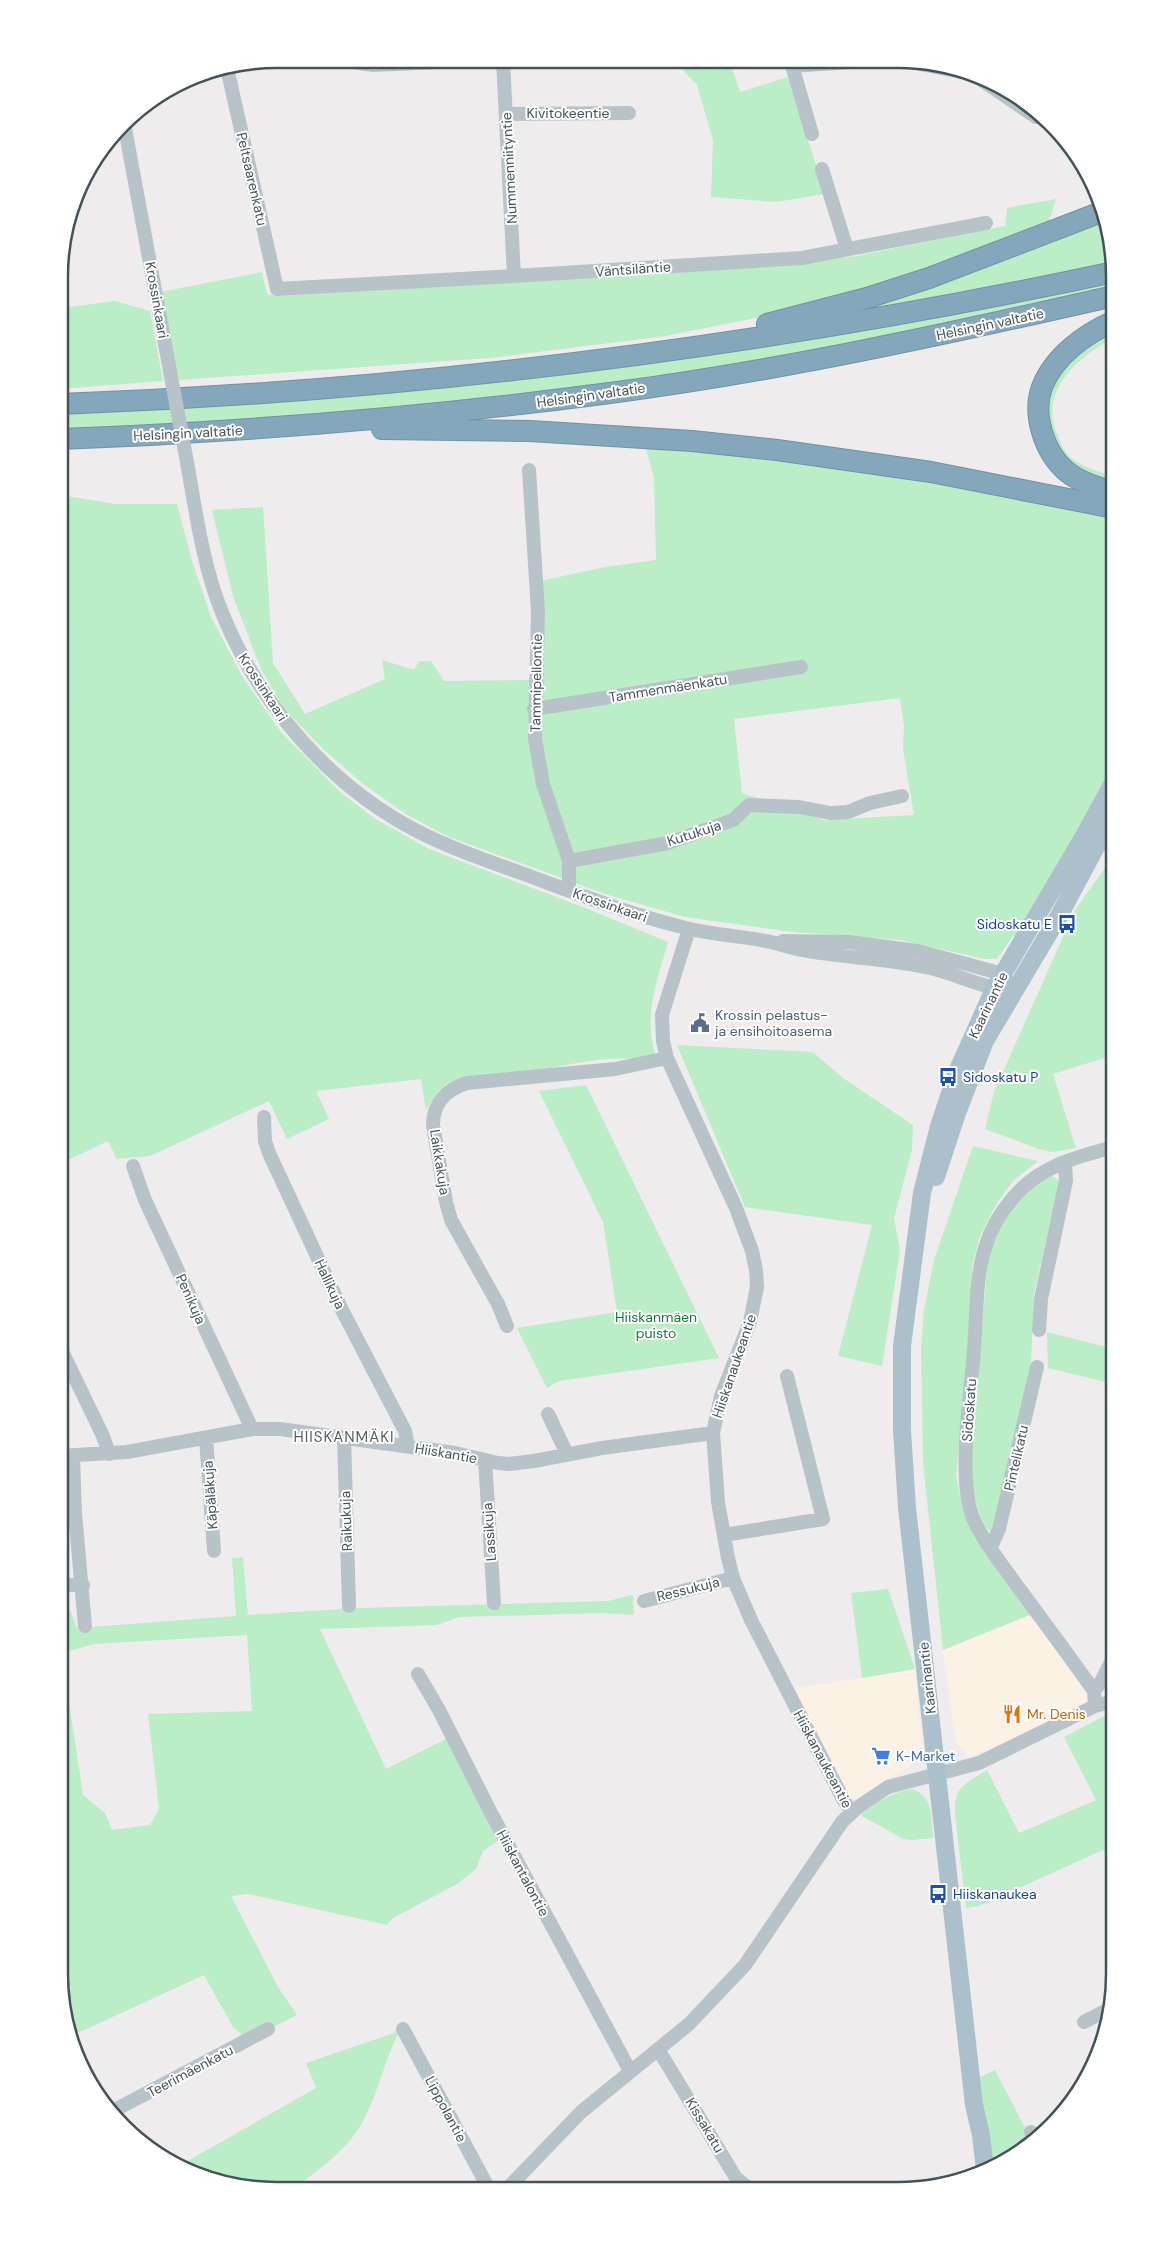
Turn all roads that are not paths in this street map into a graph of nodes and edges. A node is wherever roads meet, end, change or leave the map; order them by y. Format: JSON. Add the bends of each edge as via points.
{"nodes":[{"id":1,"x":504,"y":68,"type":"edge"},
{"id":2,"x":793,"y":68,"type":"edge"},
{"id":3,"x":228,"y":73,"type":"edge"},
{"id":4,"x":629,"y":113,"type":"dead end"},
{"id":5,"x":507,"y":114,"type":"junction"},
{"id":6,"x":125,"y":131,"type":"edge"},
{"id":7,"x":812,"y":134,"type":"dead end"},
{"id":8,"x":822,"y":169,"type":"dead end"},
{"id":9,"x":1096,"y":214,"type":"edge"},
{"id":10,"x":986,"y":223,"type":"dead end"},
{"id":11,"x":847,"y":250,"type":"junction"},
{"id":12,"x":1106,"y":274,"type":"edge"},
{"id":13,"x":514,"y":276,"type":"junction"},
{"id":14,"x":277,"y":289,"type":"joint"},
{"id":15,"x":1106,"y":298,"type":"edge"},
{"id":16,"x":1106,"y":327,"type":"edge"},
{"id":17,"x":674,"y":350,"type":"junction"},
{"id":18,"x":68,"y":404,"type":"edge"},
{"id":19,"x":290,"y":427,"type":"junction"},
{"id":20,"x":68,"y":439,"type":"edge"},
{"id":21,"x":529,"y":470,"type":"dead end"},
{"id":22,"x":1106,"y":489,"type":"edge"},
{"id":23,"x":1106,"y":506,"type":"edge"},
{"id":24,"x":801,"y":666,"type":"dead end"},
{"id":25,"x":534,"y":709,"type":"junction"},
{"id":26,"x":902,"y":796,"type":"dead end"},
{"id":27,"x":1106,"y":796,"type":"edge"},
{"id":28,"x":1106,"y":828,"type":"edge"},
{"id":29,"x":569,"y":861,"type":"junction"},
{"id":30,"x":569,"y":891,"type":"junction"},
{"id":31,"x":690,"y":929,"type":"junction"},
{"id":32,"x":998,"y":982,"type":"junction"},
{"id":33,"x":1013,"y":990,"type":"junction"},
{"id":34,"x":667,"y":1058,"type":"junction"},
{"id":35,"x":264,"y":1117,"type":"dead end"},
{"id":36,"x":1106,"y":1149,"type":"edge"},
{"id":37,"x":1065,"y":1162,"type":"junction"},
{"id":38,"x":133,"y":1166,"type":"dead end"},
{"id":39,"x":914,"y":1250,"type":"junction"},
{"id":40,"x":507,"y":1326,"type":"dead end"},
{"id":41,"x":1038,"y":1330,"type":"dead end"},
{"id":42,"x":68,"y":1364,"type":"edge"},
{"id":43,"x":1037,"y":1367,"type":"dead end"},
{"id":44,"x":787,"y":1376,"type":"dead end"},
{"id":45,"x":548,"y":1414,"type":"dead end"},
{"id":46,"x":252,"y":1429,"type":"junction"},
{"id":47,"x":713,"y":1433,"type":"junction"},
{"id":48,"x":344,"y":1437,"type":"junction"},
{"id":49,"x":206,"y":1438,"type":"junction"},
{"id":50,"x":408,"y":1446,"type":"junction"},
{"id":51,"x":109,"y":1454,"type":"junction"},
{"id":52,"x":567,"y":1454,"type":"junction"},
{"id":53,"x":68,"y":1456,"type":"edge"},
{"id":54,"x":485,"y":1460,"type":"junction"},
{"id":55,"x":68,"y":1468,"type":"edge"},
{"id":56,"x":724,"y":1535,"type":"junction"},
{"id":57,"x":992,"y":1547,"type":"junction"},
{"id":58,"x":214,"y":1551,"type":"dead end"},
{"id":59,"x":733,"y":1578,"type":"junction"},
{"id":60,"x":68,"y":1585,"type":"edge"},
{"id":61,"x":83,"y":1585,"type":"junction"},
{"id":62,"x":644,"y":1601,"type":"dead end"},
{"id":63,"x":494,"y":1603,"type":"dead end"},
{"id":64,"x":349,"y":1606,"type":"dead end"},
{"id":65,"x":85,"y":1626,"type":"dead end"},
{"id":66,"x":1106,"y":1672,"type":"edge"},
{"id":67,"x":418,"y":1674,"type":"dead end"},
{"id":68,"x":1094,"y":1691,"type":"junction"},
{"id":69,"x":1106,"y":1703,"type":"edge"},
{"id":70,"x":1095,"y":1706,"type":"junction"},
{"id":71,"x":938,"y":1774,"type":"junction"},
{"id":72,"x":842,"y":1822,"type":"junction"},
{"id":73,"x":1102,"y":2013,"type":"edge"},
{"id":74,"x":1084,"y":2022,"type":"dead end"},
{"id":75,"x":268,"y":2029,"type":"dead end"},
{"id":76,"x":403,"y":2029,"type":"dead end"},
{"id":77,"x":658,"y":2049,"type":"junction"},
{"id":78,"x":630,"y":2071,"type":"junction"},
{"id":79,"x":974,"y":2106,"type":"junction"},
{"id":80,"x":117,"y":2109,"type":"edge"},
{"id":81,"x":984,"y":2163,"type":"edge"},
{"id":82,"x":975,"y":2167,"type":"edge"},
{"id":83,"x":485,"y":2182,"type":"edge"},
{"id":84,"x":514,"y":2182,"type":"edge"},
{"id":85,"x":741,"y":2182,"type":"edge"}],
"edges":[{"from":1,"to":5,"type":"street","name":"Nummenniityntie"},
{"from":2,"to":7,"type":"street"},
{"from":3,"to":14,"type":"street","name":"Peltsaarenkatu"},
{"from":4,"to":5,"type":"street","name":"Kivitokeentie"},
{"from":5,"to":13,"type":"street","name":"Nummenniityntie"},
{"from":6,"to":30,"type":"street","name":"Krossinkaari","bridge":true,"via":[[206,558],[222,612],[247,665],[298,736],[339,777],[391,816],[445,844]]},
{"from":8,"to":11,"type":"street"},
{"from":9,"to":17,"type":"highway","via":[[920,281]]},
{"from":10,"to":11,"type":"street","name":"Väntsiläntie"},
{"from":11,"to":13,"type":"street","name":"Väntsiläntie","via":[[802,258]]},
{"from":12,"to":17,"type":"highway","name":"Helsingin valtatie","via":[[907,313]]},
{"from":13,"to":14,"type":"street","name":"Väntsiläntie"},
{"from":15,"to":19,"type":"highway","name":"Helsingin valtatie","via":[[912,341],[659,385],[495,407]]},
{"from":16,"to":22,"type":"highway","via":[[1071,347],[1054,366],[1042,387],[1039,412],[1044,438],[1057,463],[1077,478]]},
{"from":17,"to":18,"type":"highway","name":"Helsingin valtatie","via":[[313,390]]},
{"from":19,"to":20,"type":"highway","name":"Helsingin valtatie"},
{"from":19,"to":23,"type":"highway","via":[[530,431],[701,442],[931,472]]},
{"from":21,"to":25,"type":"street","name":"Tammipellontie","via":[[538,611]]},
{"from":24,"to":25,"type":"street","name":"Tammenmäenkatu"},
{"from":25,"to":29,"type":"street","name":"Tammipellontie","via":[[535,739],[542,777]]},
{"from":26,"to":29,"type":"street","name":"Kutukuja","via":[[848,812],[749,805],[733,820],[668,843]]},
{"from":27,"to":32,"type":"main road","name":"Kaarinantie"},
{"from":28,"to":33,"type":"main road","name":"Kaarinantie","via":[[1059,916]]},
{"from":29,"to":30,"type":"street","name":"Tammipellontie"},
{"from":30,"to":31,"type":"street","name":"Krossinkaari"},
{"from":31,"to":32,"type":"street","name":"Krossinkaari","via":[[770,942],[848,942],[918,951]]},
{"from":31,"to":34,"type":"street","name":"Hiiskanaukeantie","via":[[662,1015]]},
{"from":32,"to":33,"type":"street","name":"Krossinkaari"},
{"from":32,"to":39,"type":"main road","name":"Kaarinantie","via":[[957,1072],[939,1126],[922,1193]]},
{"from":33,"to":39,"type":"main road","name":"Kaarinantie","via":[[985,1041],[972,1073]]},
{"from":34,"to":40,"type":"street","name":"Laikkakuja","via":[[615,1069],[467,1083],[452,1089],[437,1105],[433,1125],[448,1212]]},
{"from":34,"to":47,"type":"street","name":"Hiiskanaukeantie","via":[[736,1208],[756,1270],[750,1322],[721,1396]]},
{"from":35,"to":50,"type":"street","name":"Hallikuja","via":[[269,1153],[341,1308],[404,1431]]},
{"from":36,"to":37,"type":"street","name":"Sidoskatu"},
{"from":37,"to":41,"type":"street","via":[[1066,1181],[1041,1299]]},
{"from":37,"to":57,"type":"street","name":"Sidoskatu","via":[[1034,1178],[1011,1199],[992,1228],[982,1263],[966,1472],[973,1518]]},
{"from":38,"to":46,"type":"street","name":"Penikuja","via":[[145,1200]]},
{"from":39,"to":71,"type":"main road","name":"Kaarinantie","via":[[902,1346],[902,1430]]},
{"from":42,"to":51,"type":"street"},
{"from":43,"to":57,"type":"street","name":"Pintelikatu"},
{"from":44,"to":56,"type":"street","via":[[823,1519]]},
{"from":45,"to":52,"type":"street"},
{"from":46,"to":48,"type":"street","name":"Hiiskantie","via":[[287,1429]]},
{"from":46,"to":49,"type":"street","name":"Hiiskantie"},
{"from":47,"to":52,"type":"street","name":"Hiiskantie"},
{"from":47,"to":56,"type":"street","name":"Hiiskanaukeantie","via":[[716,1485]]},
{"from":48,"to":50,"type":"street","name":"Hiiskantie"},
{"from":48,"to":64,"type":"street","name":"Raikukuja"},
{"from":49,"to":51,"type":"street","name":"Hiiskantie"},
{"from":49,"to":58,"type":"street","name":"Käpäläkuja"},
{"from":50,"to":54,"type":"street","name":"Hiiskantie"},
{"from":51,"to":53,"type":"street","name":"Hiiskantie"},
{"from":52,"to":54,"type":"street","name":"Hiiskantie","via":[[522,1463]]},
{"from":54,"to":63,"type":"street","name":"Lassikuja"},
{"from":55,"to":61,"type":"street"},
{"from":56,"to":59,"type":"street","name":"Hiiskanaukeantie"},
{"from":57,"to":68,"type":"street","name":"Sidoskatu"},
{"from":59,"to":62,"type":"street","name":"Ressukuja"},
{"from":59,"to":72,"type":"street","name":"Hiiskanaukeantie","via":[[783,1685],[852,1812]]},
{"from":60,"to":61,"type":"street"},
{"from":61,"to":65,"type":"street"},
{"from":66,"to":68,"type":"street"},
{"from":67,"to":78,"type":"street","name":"Hiiskantalontie"},
{"from":68,"to":70,"type":"street"},
{"from":69,"to":70,"type":"street","name":"Hiiskanaukeantie"},
{"from":70,"to":71,"type":"street","name":"Hiiskanaukeantie","via":[[979,1763]]},
{"from":71,"to":72,"type":"street","name":"Hiiskanaukeantie","via":[[888,1787]]},
{"from":71,"to":79,"type":"main road","name":"Kaarinantie"},
{"from":72,"to":77,"type":"street","name":"Hiiskanaukeantie","via":[[746,1965],[694,2019]]},
{"from":73,"to":74,"type":"street"},
{"from":75,"to":80,"type":"street","name":"Teerimäenkatu"},
{"from":76,"to":83,"type":"street","name":"Lippolantie"},
{"from":77,"to":78,"type":"street","name":"Hiiskanaukeantie"},
{"from":77,"to":85,"type":"street","name":"Kissakatu"},
{"from":78,"to":84,"type":"street","name":"Hiiskanaukeantie","via":[[581,2112]]},
{"from":79,"to":81,"type":"main road","name":"Kaarinantie"},
{"from":79,"to":82,"type":"main road","name":"Kaarinantie","via":[[972,2136]]}]}
